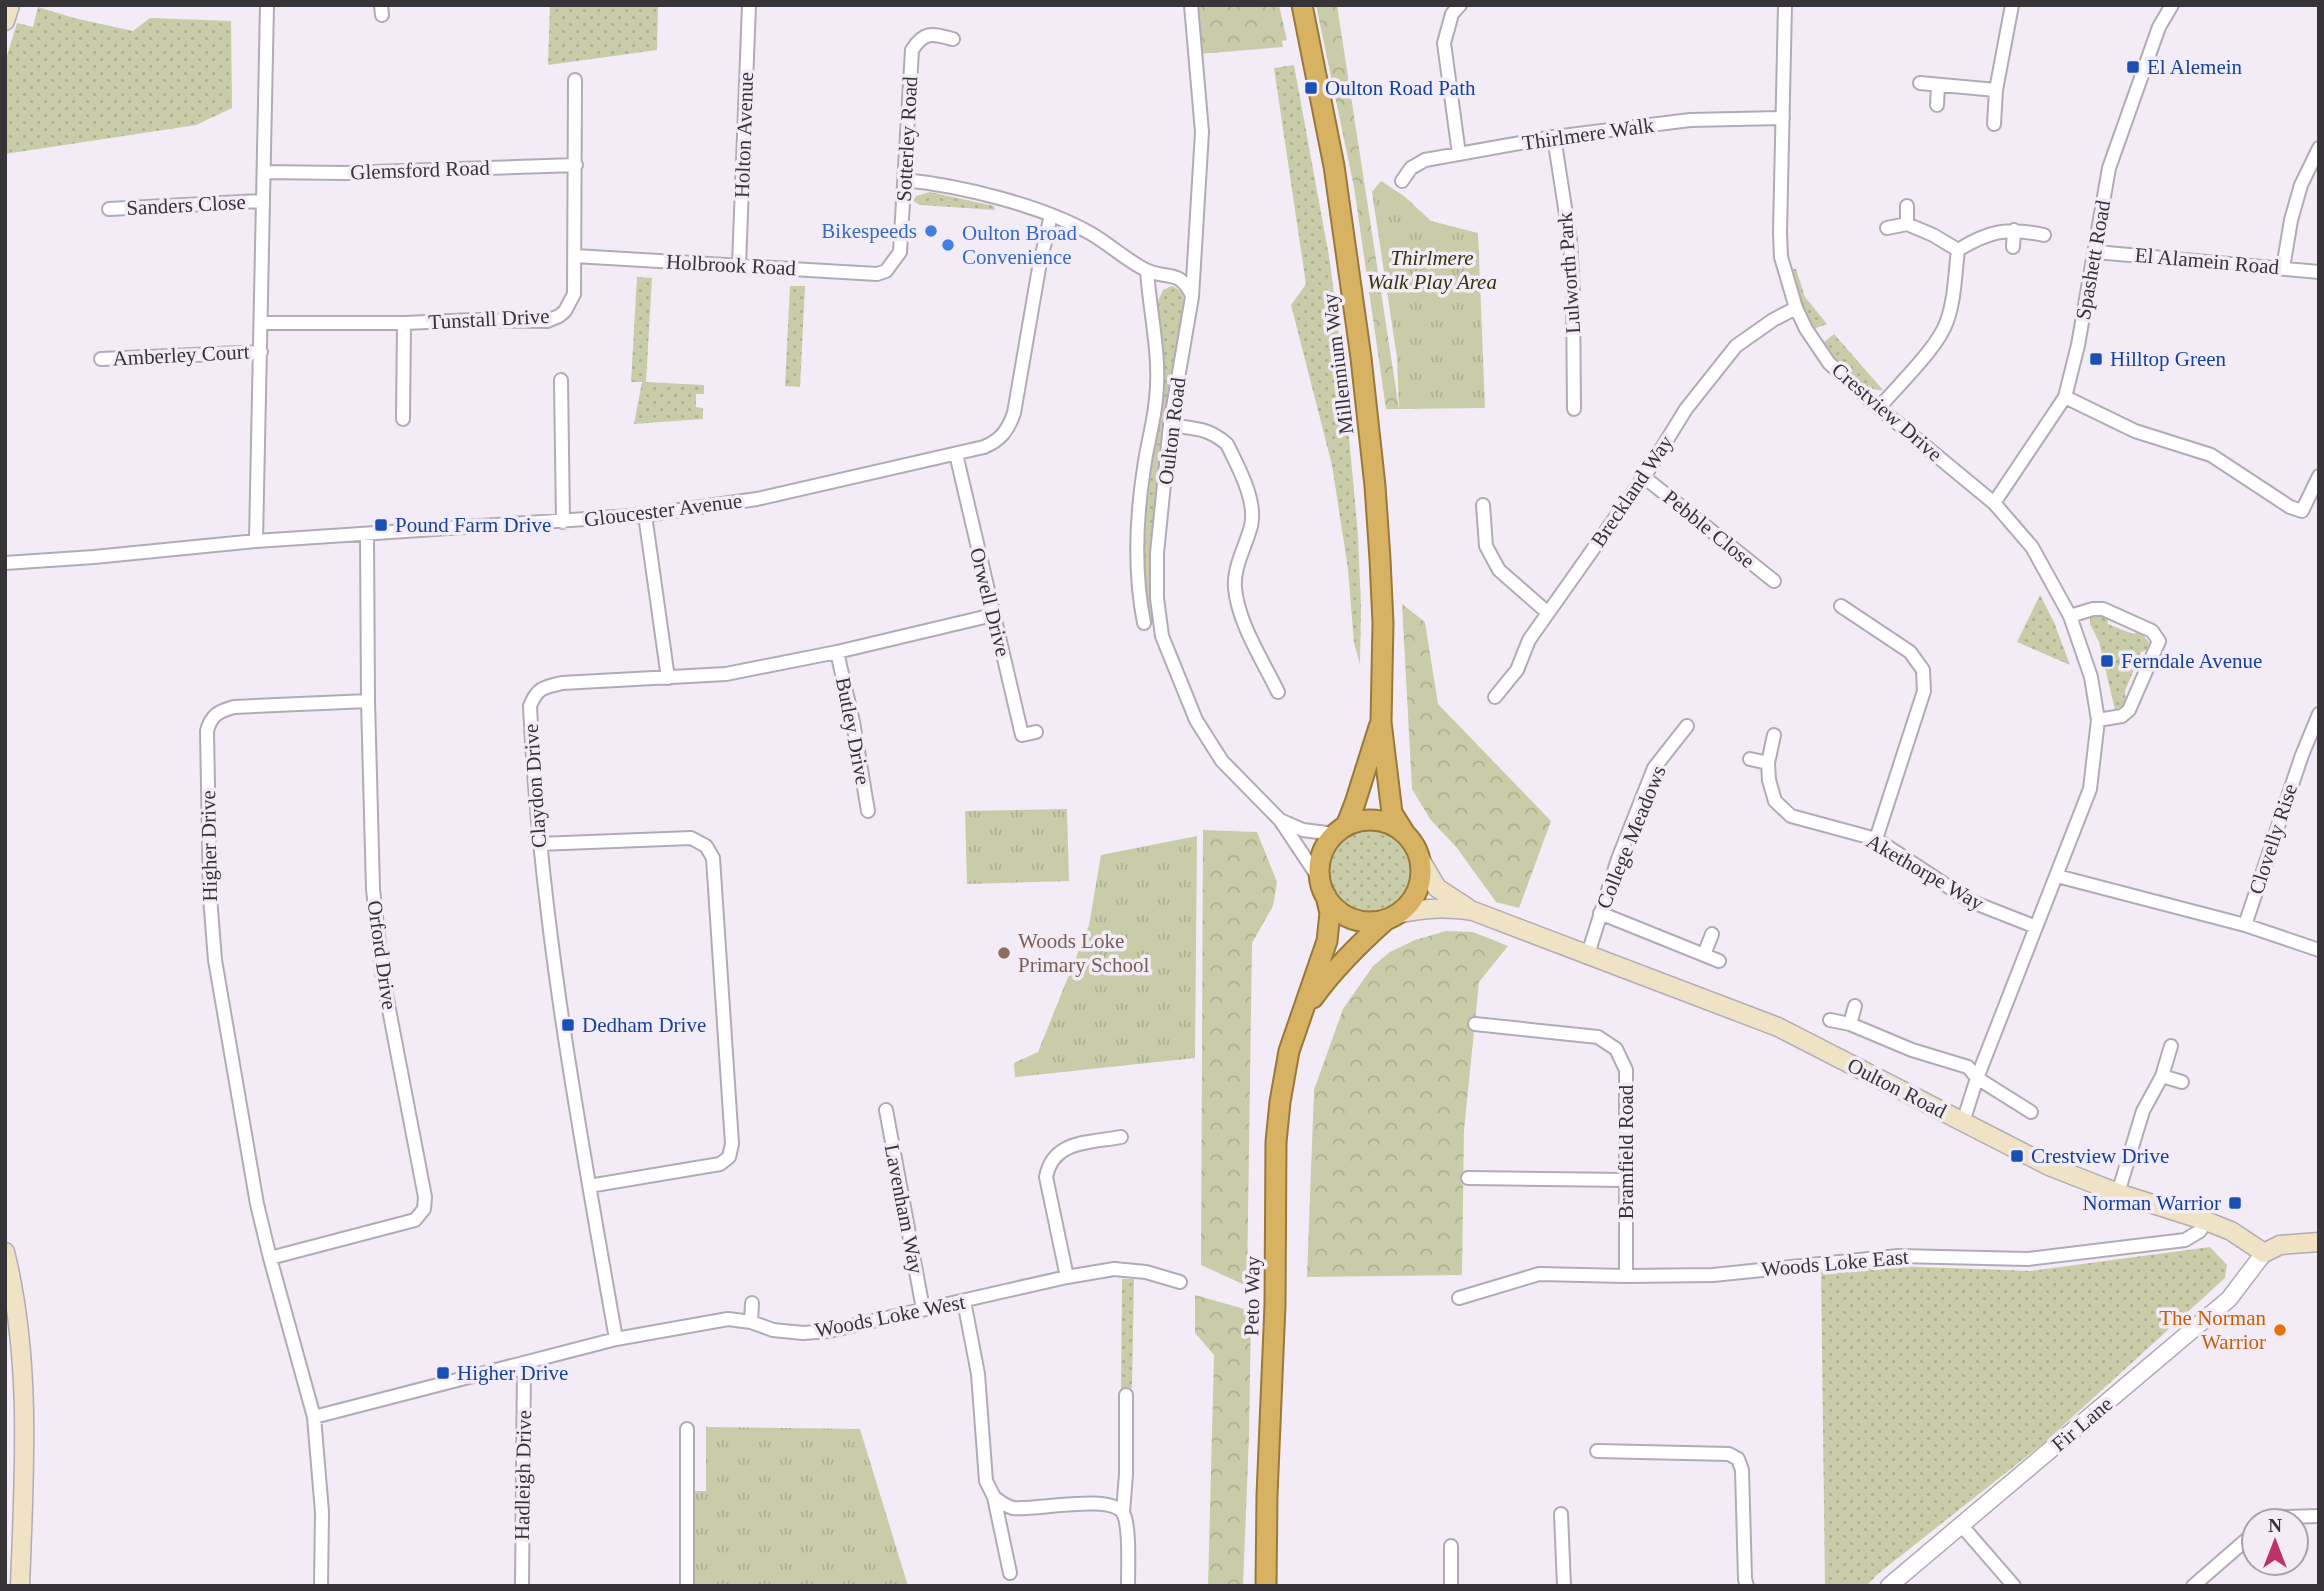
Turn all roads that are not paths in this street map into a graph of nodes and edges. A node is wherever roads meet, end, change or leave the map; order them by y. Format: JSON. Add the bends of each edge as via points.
{"nodes":[{"id":1,"x":10,"y":5,"type":"edge"},
{"id":2,"x":267,"y":5,"type":"edge"},
{"id":3,"x":749,"y":5,"type":"edge"},
{"id":4,"x":1191,"y":5,"type":"edge"},
{"id":5,"x":1301,"y":5,"type":"edge"},
{"id":6,"x":1460,"y":5,"type":"edge"},
{"id":7,"x":1785,"y":5,"type":"edge"},
{"id":8,"x":2011,"y":5,"type":"edge"},
{"id":9,"x":2172,"y":5,"type":"edge"},
{"id":10,"x":5,"y":21,"type":"edge"},
{"id":11,"x":953,"y":39,"type":"dead end"},
{"id":12,"x":575,"y":80,"type":"dead end"},
{"id":13,"x":1920,"y":83,"type":"dead end"},
{"id":14,"x":1938,"y":85,"type":"junction"},
{"id":15,"x":1996,"y":90,"type":"junction"},
{"id":16,"x":1937,"y":105,"type":"dead end"},
{"id":17,"x":1783,"y":118,"type":"junction"},
{"id":18,"x":1994,"y":124,"type":"dead end"},
{"id":19,"x":1555,"y":137,"type":"junction"},
{"id":20,"x":2319,"y":148,"type":"edge"},
{"id":21,"x":1458,"y":154,"type":"junction"},
{"id":22,"x":576,"y":165,"type":"junction"},
{"id":23,"x":264,"y":172,"type":"junction"},
{"id":24,"x":905,"y":180,"type":"junction"},
{"id":25,"x":1402,"y":180,"type":"dead end"},
{"id":26,"x":263,"y":201,"type":"junction"},
{"id":27,"x":1908,"y":206,"type":"dead end"},
{"id":28,"x":109,"y":209,"type":"dead end"},
{"id":29,"x":1051,"y":215,"type":"junction"},
{"id":30,"x":1907,"y":224,"type":"junction"},
{"id":31,"x":1887,"y":228,"type":"dead end"},
{"id":32,"x":2014,"y":230,"type":"junction"},
{"id":33,"x":2044,"y":235,"type":"dead end"},
{"id":34,"x":2013,"y":247,"type":"dead end"},
{"id":35,"x":1958,"y":250,"type":"junction"},
{"id":36,"x":2095,"y":252,"type":"junction"},
{"id":37,"x":575,"y":256,"type":"junction"},
{"id":38,"x":739,"y":265,"type":"junction"},
{"id":39,"x":2283,"y":268,"type":"junction"},
{"id":40,"x":886,"y":271,"type":"joint"},
{"id":41,"x":1147,"y":271,"type":"junction"},
{"id":42,"x":2319,"y":272,"type":"edge"},
{"id":43,"x":1192,"y":297,"type":"junction"},
{"id":44,"x":1796,"y":308,"type":"junction"},
{"id":45,"x":261,"y":323,"type":"junction"},
{"id":46,"x":404,"y":323,"type":"junction"},
{"id":47,"x":261,"y":352,"type":"junction"},
{"id":48,"x":101,"y":359,"type":"dead end"},
{"id":49,"x":561,"y":380,"type":"dead end"},
{"id":50,"x":2065,"y":397,"type":"junction"},
{"id":51,"x":1879,"y":408,"type":"junction"},
{"id":52,"x":1574,"y":409,"type":"dead end"},
{"id":53,"x":403,"y":419,"type":"dead end"},
{"id":54,"x":1170,"y":425,"type":"junction"},
{"id":55,"x":956,"y":454,"type":"junction"},
{"id":56,"x":2319,"y":476,"type":"edge"},
{"id":57,"x":1644,"y":477,"type":"junction"},
{"id":58,"x":1994,"y":503,"type":"junction"},
{"id":59,"x":1483,"y":505,"type":"dead end"},
{"id":60,"x":645,"y":515,"type":"junction"},
{"id":61,"x":563,"y":522,"type":"junction"},
{"id":62,"x":367,"y":534,"type":"junction"},
{"id":63,"x":256,"y":541,"type":"junction"},
{"id":64,"x":5,"y":563,"type":"edge"},
{"id":65,"x":1774,"y":581,"type":"dead end"},
{"id":66,"x":1841,"y":606,"type":"dead end"},
{"id":67,"x":1548,"y":612,"type":"junction"},
{"id":68,"x":993,"y":615,"type":"junction"},
{"id":69,"x":2070,"y":616,"type":"junction"},
{"id":70,"x":1144,"y":623,"type":"dead end"},
{"id":71,"x":837,"y":652,"type":"junction"},
{"id":72,"x":668,"y":678,"type":"junction"},
{"id":73,"x":1278,"y":692,"type":"dead end"},
{"id":74,"x":1495,"y":697,"type":"dead end"},
{"id":75,"x":368,"y":701,"type":"junction"},
{"id":76,"x":2319,"y":714,"type":"edge"},
{"id":77,"x":2098,"y":720,"type":"junction"},
{"id":78,"x":1381,"y":722,"type":"junction"},
{"id":79,"x":1687,"y":726,"type":"dead end"},
{"id":80,"x":1036,"y":732,"type":"dead end"},
{"id":81,"x":1774,"y":735,"type":"dead end"},
{"id":82,"x":1750,"y":759,"type":"dead end"},
{"id":83,"x":1768,"y":763,"type":"junction"},
{"id":84,"x":868,"y":811,"type":"dead end"},
{"id":85,"x":1279,"y":820,"type":"junction"},
{"id":86,"x":1340,"y":830,"type":"junction"},
{"id":87,"x":1404,"y":832,"type":"junction"},
{"id":88,"x":1876,"y":839,"type":"junction"},
{"id":89,"x":538,"y":844,"type":"junction"},
{"id":90,"x":1420,"y":859,"type":"junction"},
{"id":91,"x":2057,"y":876,"type":"junction"},
{"id":92,"x":1323,"y":888,"type":"junction"},
{"id":93,"x":1473,"y":911,"type":"junction"},
{"id":94,"x":1600,"y":913,"type":"junction"},
{"id":95,"x":1391,"y":917,"type":"junction"},
{"id":96,"x":2245,"y":925,"type":"junction"},
{"id":97,"x":2036,"y":927,"type":"junction"},
{"id":98,"x":1712,"y":934,"type":"dead end"},
{"id":99,"x":2319,"y":950,"type":"edge"},
{"id":100,"x":1588,"y":954,"type":"junction"},
{"id":101,"x":1704,"y":955,"type":"junction"},
{"id":102,"x":1719,"y":961,"type":"dead end"},
{"id":103,"x":1855,"y":1006,"type":"dead end"},
{"id":104,"x":1304,"y":1010,"type":"junction"},
{"id":105,"x":1830,"y":1020,"type":"dead end"},
{"id":106,"x":1475,"y":1024,"type":"dead end"},
{"id":107,"x":1850,"y":1024,"type":"junction"},
{"id":108,"x":2171,"y":1046,"type":"dead end"},
{"id":109,"x":2162,"y":1076,"type":"junction"},
{"id":110,"x":1977,"y":1078,"type":"junction"},
{"id":111,"x":2182,"y":1082,"type":"dead end"},
{"id":112,"x":886,"y":1110,"type":"dead end"},
{"id":113,"x":2031,"y":1112,"type":"dead end"},
{"id":114,"x":1963,"y":1122,"type":"junction"},
{"id":115,"x":1121,"y":1137,"type":"dead end"},
{"id":116,"x":1468,"y":1178,"type":"dead end"},
{"id":117,"x":1626,"y":1180,"type":"junction"},
{"id":118,"x":589,"y":1186,"type":"junction"},
{"id":119,"x":2118,"y":1193,"type":"junction"},
{"id":120,"x":2206,"y":1221,"type":"junction"},
{"id":121,"x":2319,"y":1242,"type":"edge"},
{"id":122,"x":5,"y":1252,"type":"edge"},
{"id":123,"x":2264,"y":1253,"type":"junction"},
{"id":124,"x":270,"y":1258,"type":"junction"},
{"id":125,"x":1626,"y":1276,"type":"junction"},
{"id":126,"x":1067,"y":1277,"type":"junction"},
{"id":127,"x":1180,"y":1282,"type":"dead end"},
{"id":128,"x":1459,"y":1298,"type":"dead end"},
{"id":129,"x":964,"y":1301,"type":"junction"},
{"id":130,"x":752,"y":1303,"type":"dead end"},
{"id":131,"x":923,"y":1309,"type":"junction"},
{"id":132,"x":751,"y":1322,"type":"junction"},
{"id":133,"x":616,"y":1339,"type":"junction"},
{"id":134,"x":524,"y":1363,"type":"junction"},
{"id":135,"x":1126,"y":1395,"type":"dead end"},
{"id":136,"x":314,"y":1417,"type":"junction"},
{"id":137,"x":687,"y":1429,"type":"dead end"},
{"id":138,"x":1597,"y":1451,"type":"dead end"},
{"id":139,"x":994,"y":1497,"type":"junction"},
{"id":140,"x":1123,"y":1512,"type":"junction"},
{"id":141,"x":1561,"y":1514,"type":"dead end"},
{"id":142,"x":1962,"y":1526,"type":"junction"},
{"id":143,"x":2240,"y":1545,"type":"edge"},
{"id":144,"x":1451,"y":1546,"type":"dead end"},
{"id":145,"x":1010,"y":1573,"type":"dead end"},
{"id":146,"x":20,"y":1586,"type":"edge"},
{"id":147,"x":321,"y":1586,"type":"edge"},
{"id":148,"x":522,"y":1586,"type":"edge"},
{"id":149,"x":687,"y":1586,"type":"edge"},
{"id":150,"x":1128,"y":1586,"type":"edge"},
{"id":151,"x":1266,"y":1586,"type":"edge"},
{"id":152,"x":1451,"y":1586,"type":"edge"},
{"id":153,"x":1564,"y":1586,"type":"edge"},
{"id":154,"x":1747,"y":1586,"type":"edge"},
{"id":155,"x":1889,"y":1586,"type":"edge"},
{"id":156,"x":2014,"y":1586,"type":"edge"},
{"id":157,"x":2193,"y":1586,"type":"edge"}],
"edges":[{"from":1,"to":10,"type":"main road"},
{"from":2,"to":23,"type":"street"},
{"from":3,"to":38,"type":"street","name":"Holton Avenue"},
{"from":4,"to":43,"type":"street","name":"Oulton Road","via":[[1202,132]]},
{"from":5,"to":78,"type":"highway","name":"Millennium Way","via":[[1334,166],[1361,358],[1380,559]]},
{"from":6,"to":21,"type":"street","via":[[1452,14],[1444,43]]},
{"from":7,"to":17,"type":"street","name":"Crestview Drive"},
{"from":8,"to":15,"type":"street"},
{"from":9,"to":36,"type":"street","name":"Spashett Road","via":[[2159,27],[2109,168]]},
{"from":11,"to":24,"type":"street","name":"Sotterley Road","via":[[924,36],[912,50]]},
{"from":12,"to":22,"type":"street","name":"Tunstall Drive"},
{"from":13,"to":14,"type":"street"},
{"from":14,"to":15,"type":"street"},
{"from":14,"to":16,"type":"street"},
{"from":15,"to":18,"type":"street"},
{"from":17,"to":19,"type":"street","name":"Thirlmere Walk","via":[[1690,120]]},
{"from":17,"to":44,"type":"street","name":"Crestview Drive","via":[[1781,257]]},
{"from":19,"to":21,"type":"street","name":"Thirlmere Walk"},
{"from":19,"to":52,"type":"street","name":"Lulworth Park","via":[[1570,240]]},
{"from":20,"to":39,"type":"street","via":[[2301,185]]},
{"from":21,"to":25,"type":"street","name":"Thirlmere Walk","via":[[1425,160]]},
{"from":22,"to":23,"type":"street","name":"Glemsford Road"},
{"from":22,"to":37,"type":"street","name":"Tunstall Drive"},
{"from":23,"to":26,"type":"street"},
{"from":24,"to":29,"type":"street","via":[[1000,199]]},
{"from":24,"to":40,"type":"street","name":"Sotterley Road","via":[[900,252]]},
{"from":26,"to":28,"type":"street","name":"Sanders Close"},
{"from":26,"to":45,"type":"street"},
{"from":27,"to":30,"type":"street"},
{"from":29,"to":41,"type":"street","via":[[1090,233]]},
{"from":29,"to":55,"type":"street","name":"Gloucester Avenue","via":[[1008,430],[995,443]]},
{"from":30,"to":31,"type":"street"},
{"from":30,"to":35,"type":"street"},
{"from":32,"to":33,"type":"street"},
{"from":32,"to":34,"type":"street"},
{"from":32,"to":35,"type":"street","via":[[1980,236]]},
{"from":35,"to":51,"type":"street","via":[[1947,324]]},
{"from":36,"to":39,"type":"street","name":"El Alamein Road"},
{"from":36,"to":50,"type":"street","name":"Spashett Road"},
{"from":37,"to":38,"type":"street","name":"Holbrook Road"},
{"from":37,"to":46,"type":"street","name":"Tunstall Drive","via":[[574,293],[565,311],[552,319]]},
{"from":38,"to":40,"type":"street","name":"Holbrook Road"},
{"from":39,"to":42,"type":"street","name":"El Alamein Road"},
{"from":41,"to":43,"type":"street","via":[[1179,277]]},
{"from":41,"to":70,"type":"street","via":[[1158,370],[1138,529]]},
{"from":43,"to":54,"type":"street","name":"Oulton Road"},
{"from":44,"to":51,"type":"street","name":"Crestview Drive","via":[[1829,363]]},
{"from":44,"to":57,"type":"street","name":"Breckland Way","via":[[1736,346],[1686,409]]},
{"from":45,"to":46,"type":"street","name":"Tunstall Drive"},
{"from":45,"to":47,"type":"street"},
{"from":46,"to":53,"type":"street"},
{"from":47,"to":48,"type":"street","name":"Amberley Court"},
{"from":47,"to":63,"type":"street"},
{"from":49,"to":61,"type":"street"},
{"from":50,"to":56,"type":"street","via":[[2135,431],[2211,455],[2290,508],[2302,511]]},
{"from":50,"to":58,"type":"street","name":"Spashett Road"},
{"from":51,"to":58,"type":"street","name":"Crestview Drive"},
{"from":54,"to":73,"type":"street","via":[[1211,431],[1223,440],[1248,490],[1252,523],[1234,584],[1238,609]]},
{"from":54,"to":85,"type":"street","name":"Oulton Road","via":[[1157,553],[1162,636],[1207,740]]},
{"from":55,"to":60,"type":"street","name":"Gloucester Avenue","via":[[757,499]]},
{"from":55,"to":68,"type":"street","name":"Orwell Drive"},
{"from":57,"to":65,"type":"street","name":"Pebble Close"},
{"from":57,"to":67,"type":"street","name":"Breckland Way"},
{"from":58,"to":69,"type":"street","name":"Crestview Drive","via":[[2032,547]]},
{"from":59,"to":67,"type":"street","via":[[1486,546],[1499,570]]},
{"from":60,"to":61,"type":"street","name":"Gloucester Avenue"},
{"from":60,"to":72,"type":"street"},
{"from":61,"to":62,"type":"street","name":"Gloucester Avenue"},
{"from":62,"to":63,"type":"street","name":"Gloucester Avenue"},
{"from":62,"to":75,"type":"street","name":"Orford Drive"},
{"from":63,"to":64,"type":"street","name":"Gloucester Avenue"},
{"from":66,"to":88,"type":"street","via":[[1910,652],[1923,670],[1924,691]]},
{"from":67,"to":74,"type":"street","name":"Breckland Way","via":[[1529,640],[1517,670]]},
{"from":68,"to":71,"type":"street","name":"Claydon Drive"},
{"from":68,"to":80,"type":"street","name":"Orwell Drive","via":[[1021,735]]},
{"from":69,"to":77,"type":"street","name":"Crestview Drive","via":[[2091,677]]},
{"from":69,"to":77,"type":"street","via":[[2103,609],[2152,631],[2159,640],[2129,710],[2122,716]]},
{"from":71,"to":72,"type":"street","name":"Claydon Drive","via":[[726,674]]},
{"from":71,"to":84,"type":"street","name":"Butley Drive"},
{"from":72,"to":89,"type":"street","name":"Claydon Drive","via":[[562,683],[535,694],[530,706]]},
{"from":75,"to":124,"type":"street","name":"Orford Drive","via":[[373,889],[382,974],[424,1209],[415,1220]]},
{"from":75,"to":124,"type":"street","name":"Higher Drive","via":[[234,707],[219,711],[209,721],[215,960]]},
{"from":76,"to":96,"type":"street","name":"Clovelly Rise"},
{"from":77,"to":91,"type":"street","name":"Crestview Drive","via":[[2090,789]]},
{"from":78,"to":86,"type":"highway","name":"Millennium Way","via":[[1356,803]]},
{"from":78,"to":87,"type":"highway","name":"Millennium Way","via":[[1392,813]]},
{"from":79,"to":94,"type":"street","name":"College Meadows","via":[[1654,768]]},
{"from":81,"to":83,"type":"street","name":"Akethorpe Way"},
{"from":82,"to":83,"type":"street"},
{"from":83,"to":88,"type":"street","name":"Akethorpe Way","via":[[1775,801],[1791,816]]},
{"from":85,"to":86,"type":"street","name":"Oulton Road","via":[[1303,830]]},
{"from":85,"to":92,"type":"street","name":"Oulton Road"},
{"from":86,"to":87,"type":"highway","via":[[1370,820]]},
{"from":86,"to":92,"type":"highway","via":[[1321,855]]},
{"from":87,"to":90,"type":"highway"},
{"from":88,"to":97,"type":"street","name":"Akethorpe Way","via":[[1970,901]]},
{"from":89,"to":118,"type":"street","name":"Claydon Drive"},
{"from":89,"to":118,"type":"street","via":[[691,838],[706,846],[713,858],[730,1157],[720,1164]]},
{"from":90,"to":93,"type":"main road","name":"Oulton Road","via":[[1437,888]]},
{"from":90,"to":95,"type":"highway","via":[[1420,885],[1407,906]]},
{"from":91,"to":96,"type":"street"},
{"from":91,"to":97,"type":"street","name":"Crestview Drive"},
{"from":92,"to":95,"type":"highway","via":[[1345,915],[1372,922]]},
{"from":92,"to":104,"type":"highway","name":"Peto Way","via":[[1329,930]]},
{"from":93,"to":95,"type":"main road","name":"Oulton Road","via":[[1426,908]]},
{"from":93,"to":100,"type":"main road","name":"Oulton Road"},
{"from":94,"to":100,"type":"street","name":"College Meadows"},
{"from":94,"to":101,"type":"street"},
{"from":95,"to":104,"type":"highway","name":"Peto Way","via":[[1361,942]]},
{"from":96,"to":99,"type":"street"},
{"from":97,"to":110,"type":"street","name":"Crestview Drive"},
{"from":98,"to":101,"type":"street"},
{"from":100,"to":114,"type":"main road","name":"Oulton Road","via":[[1778,1027]]},
{"from":101,"to":102,"type":"street"},
{"from":103,"to":107,"type":"street"},
{"from":104,"to":151,"type":"highway","name":"Peto Way","via":[[1283,1077],[1276,1142]]},
{"from":105,"to":107,"type":"street"},
{"from":106,"to":117,"type":"street","name":"Bramfield Road","via":[[1598,1037],[1616,1049],[1626,1070]]},
{"from":107,"to":110,"type":"street","via":[[1968,1067]]},
{"from":108,"to":109,"type":"street"},
{"from":109,"to":111,"type":"street"},
{"from":109,"to":119,"type":"street","via":[[2143,1111]]},
{"from":110,"to":113,"type":"street"},
{"from":110,"to":114,"type":"street","name":"Crestview Drive"},
{"from":112,"to":131,"type":"street","name":"Lavenham Way"},
{"from":114,"to":119,"type":"main road","name":"Oulton Road","via":[[2049,1166]]},
{"from":115,"to":126,"type":"street","via":[[1067,1147],[1048,1165],[1046,1177]]},
{"from":116,"to":117,"type":"street"},
{"from":117,"to":125,"type":"street","name":"Bramfield Road"},
{"from":118,"to":133,"type":"street","name":"Claydon Drive"},
{"from":119,"to":120,"type":"main road","name":"Oulton Road"},
{"from":120,"to":123,"type":"main road","name":"Oulton Road"},
{"from":120,"to":125,"type":"street","name":"Woods Loke East","via":[[2185,1240],[2028,1259],[1898,1255],[1713,1275]]},
{"from":121,"to":123,"type":"main road","via":[[2280,1245]]},
{"from":122,"to":146,"type":"main road","via":[[19,1326],[24,1391]]},
{"from":123,"to":142,"type":"street","name":"Fir Lane","via":[[2229,1299]]},
{"from":124,"to":136,"type":"street","name":"Higher Drive"},
{"from":125,"to":128,"type":"street","name":"Woods Loke East","via":[[1539,1274]]},
{"from":126,"to":127,"type":"street","name":"Woods Loke West","via":[[1114,1269]]},
{"from":126,"to":129,"type":"street","name":"Woods Loke West"},
{"from":129,"to":131,"type":"street","name":"Woods Loke West"},
{"from":129,"to":139,"type":"street","via":[[978,1374],[986,1481]]},
{"from":130,"to":132,"type":"street"},
{"from":131,"to":132,"type":"street","name":"Woods Loke West","via":[[803,1333]]},
{"from":132,"to":133,"type":"street","name":"Woods Loke West","via":[[728,1320]]},
{"from":133,"to":134,"type":"street","name":"Woods Loke West"},
{"from":134,"to":136,"type":"street","name":"Woods Loke West"},
{"from":134,"to":148,"type":"street","name":"Hadleigh Drive"},
{"from":135,"to":140,"type":"street"},
{"from":136,"to":147,"type":"street","name":"Higher Drive","via":[[322,1512]]},
{"from":137,"to":149,"type":"street"},
{"from":138,"to":154,"type":"street","via":[[1729,1454],[1738,1459]]},
{"from":139,"to":140,"type":"street","via":[[1014,1508],[1101,1504],[1114,1505]]},
{"from":139,"to":145,"type":"street"},
{"from":140,"to":150,"type":"street"},
{"from":141,"to":153,"type":"street"},
{"from":142,"to":155,"type":"street","name":"Fir Lane"},
{"from":142,"to":156,"type":"street"},
{"from":143,"to":157,"type":"street"},
{"from":144,"to":152,"type":"street"}]}
